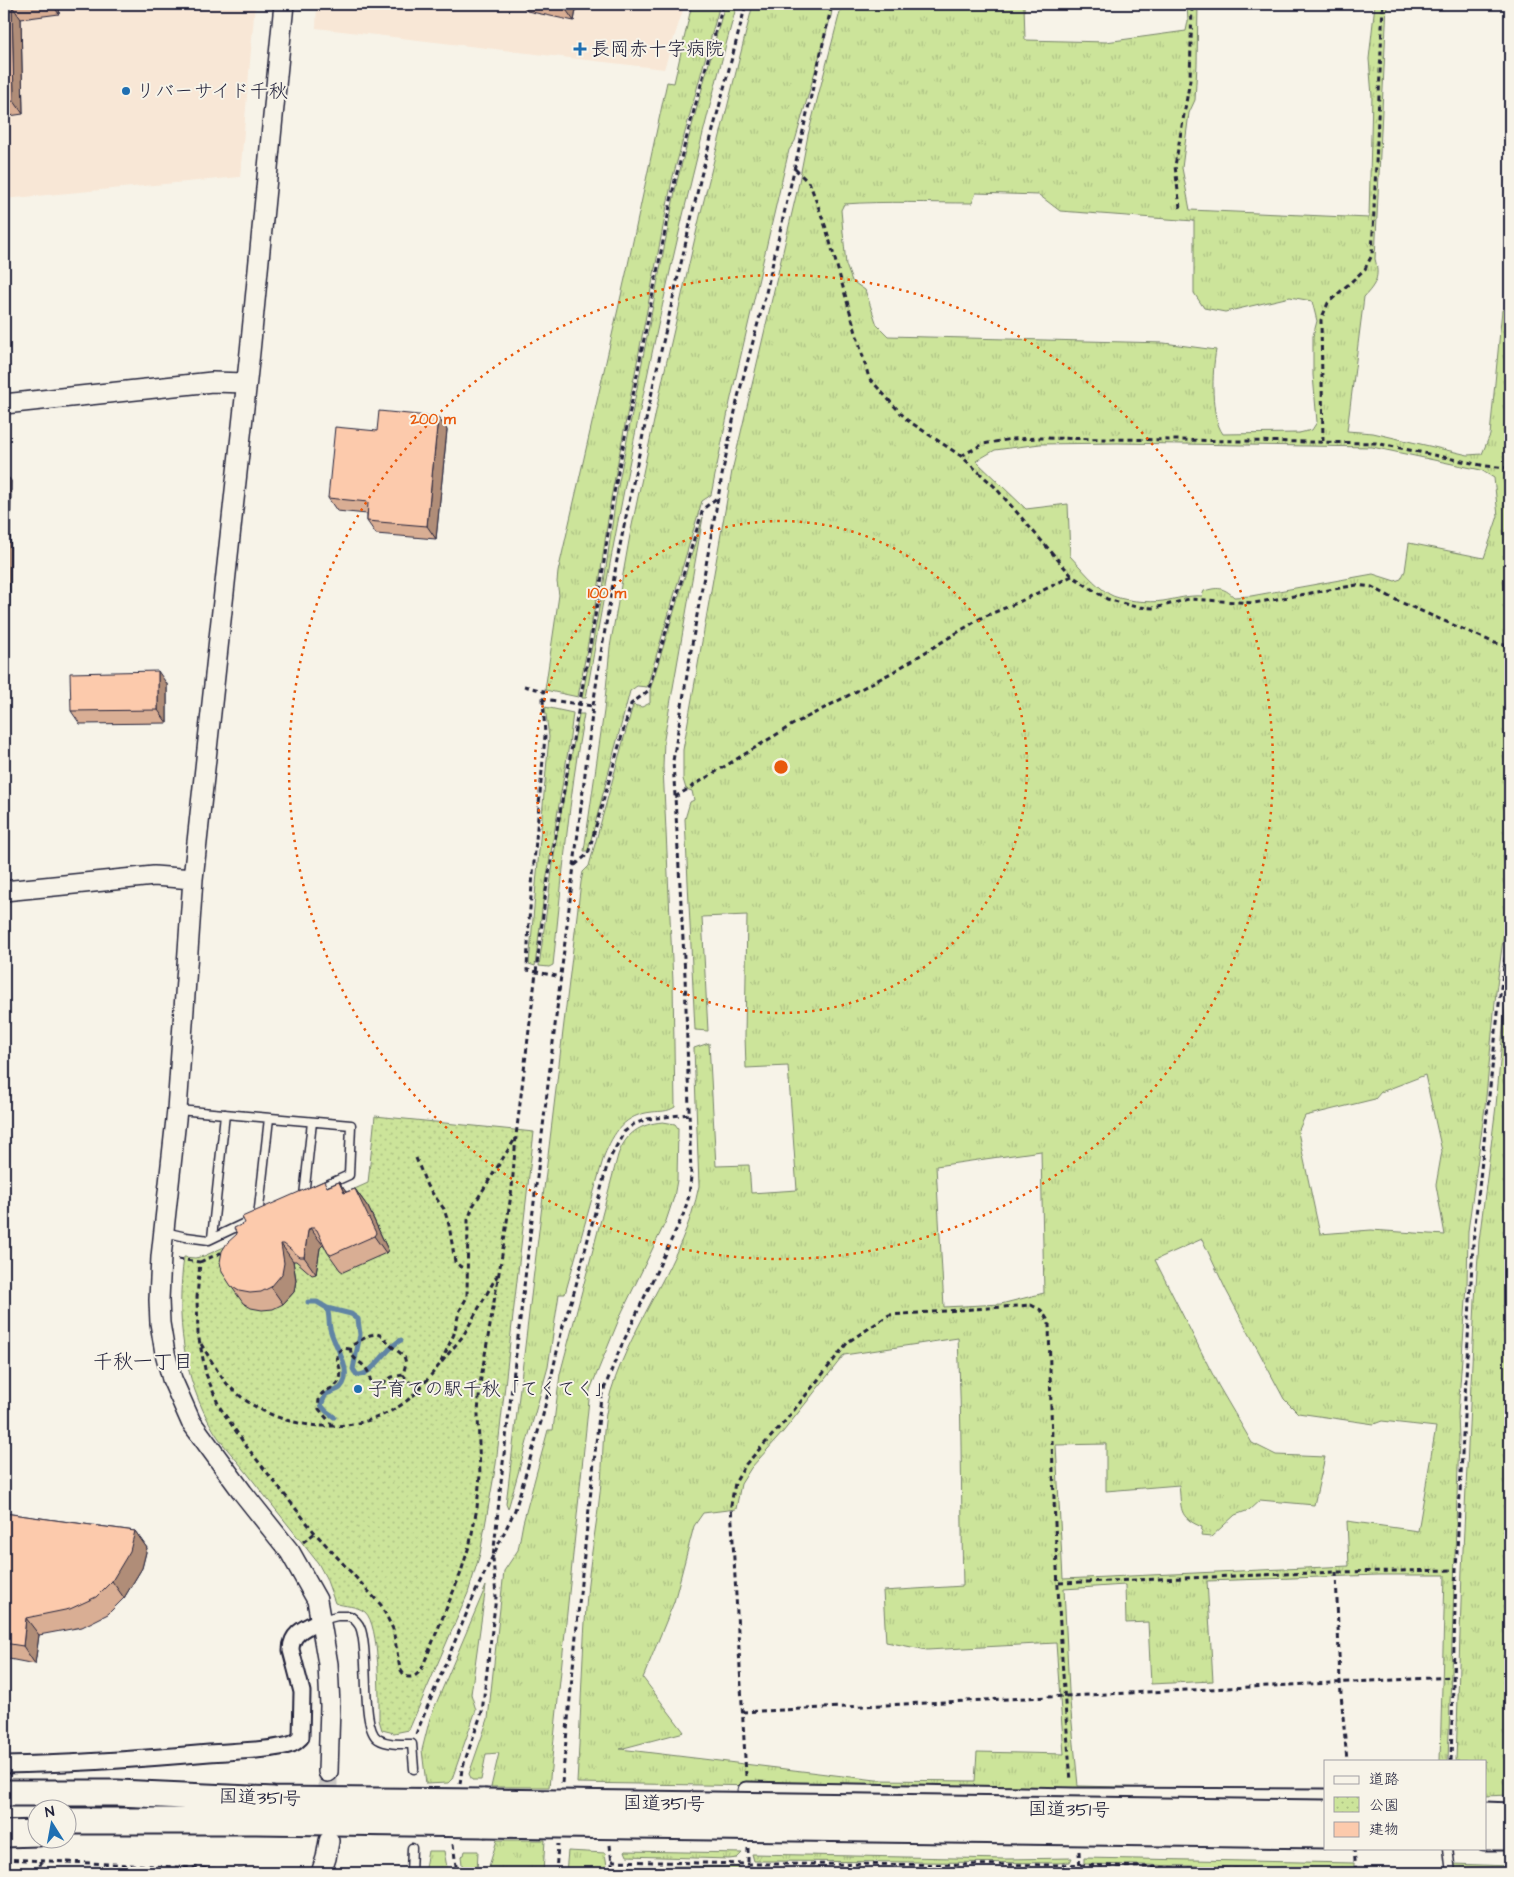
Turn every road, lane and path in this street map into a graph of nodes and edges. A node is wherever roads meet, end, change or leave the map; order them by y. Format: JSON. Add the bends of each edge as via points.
{"nodes":[{"id":1,"x":284,"y":4,"type":"edge"},
{"id":2,"x":723,"y":4,"type":"edge"},
{"id":3,"x":746,"y":4,"type":"edge"},
{"id":4,"x":832,"y":4,"type":"edge"},
{"id":5,"x":1192,"y":4,"type":"edge"},
{"id":6,"x":1383,"y":4,"type":"edge"},
{"id":7,"x":794,"y":168,"type":"junction"},
{"id":8,"x":1180,"y":208,"type":"dead end"},
{"id":9,"x":246,"y":383,"type":"junction"},
{"id":10,"x":4,"y":404,"type":"edge"},
{"id":11,"x":1323,"y":441,"type":"junction"},
{"id":12,"x":961,"y":456,"type":"junction"},
{"id":13,"x":1510,"y":468,"type":"edge"},
{"id":14,"x":719,"y":496,"type":"junction"},
{"id":15,"x":1072,"y":576,"type":"junction"},
{"id":16,"x":1510,"y":646,"type":"edge"},
{"id":17,"x":524,"y":686,"type":"dead end"},
{"id":18,"x":543,"y":699,"type":"junction"},
{"id":19,"x":578,"y":705,"type":"junction"},
{"id":20,"x":593,"y":706,"type":"junction"},
{"id":21,"x":675,"y":797,"type":"junction"},
{"id":22,"x":575,"y":866,"type":"junction"},
{"id":23,"x":193,"y":878,"type":"junction"},
{"id":24,"x":4,"y":890,"type":"edge"},
{"id":25,"x":1510,"y":923,"type":"edge"},
{"id":26,"x":536,"y":972,"type":"junction"},
{"id":27,"x":561,"y":977,"type":"junction"},
{"id":28,"x":177,"y":1110,"type":"junction"},
{"id":29,"x":225,"y":1114,"type":"junction"},
{"id":30,"x":689,"y":1114,"type":"junction"},
{"id":31,"x":269,"y":1118,"type":"junction"},
{"id":32,"x":312,"y":1122,"type":"junction"},
{"id":33,"x":516,"y":1136,"type":"junction"},
{"id":34,"x":416,"y":1158,"type":"dead end"},
{"id":35,"x":165,"y":1232,"type":"junction"},
{"id":36,"x":212,"y":1238,"type":"junction"},
{"id":37,"x":232,"y":1248,"type":"edge"},
{"id":38,"x":161,"y":1257,"type":"junction"},
{"id":39,"x":200,"y":1262,"type":"junction"},
{"id":40,"x":468,"y":1267,"type":"junction"},
{"id":41,"x":499,"y":1271,"type":"junction"},
{"id":42,"x":199,"y":1341,"type":"junction"},
{"id":43,"x":350,"y":1348,"type":"junction"},
{"id":44,"x":439,"y":1367,"type":"junction"},
{"id":45,"x":403,"y":1375,"type":"junction"},
{"id":46,"x":418,"y":1391,"type":"junction"},
{"id":47,"x":333,"y":1426,"type":"junction"},
{"id":48,"x":492,"y":1558,"type":"junction"},
{"id":49,"x":1456,"y":1570,"type":"junction"},
{"id":50,"x":1336,"y":1572,"type":"junction"},
{"id":51,"x":1059,"y":1583,"type":"junction"},
{"id":52,"x":321,"y":1620,"type":"junction"},
{"id":53,"x":1453,"y":1677,"type":"junction"},
{"id":54,"x":1340,"y":1682,"type":"junction"},
{"id":55,"x":1064,"y":1697,"type":"junction"},
{"id":56,"x":742,"y":1712,"type":"junction"},
{"id":57,"x":412,"y":1744,"type":"junction"},
{"id":58,"x":1347,"y":1760,"type":"edge"},
{"id":59,"x":1451,"y":1760,"type":"edge"},
{"id":60,"x":4,"y":1765,"type":"edge"},
{"id":61,"x":414,"y":1769,"type":"dead end"},
{"id":62,"x":328,"y":1772,"type":"tunnel mouth"},
{"id":63,"x":460,"y":1788,"type":"dead end"},
{"id":64,"x":561,"y":1788,"type":"dead end"},
{"id":65,"x":746,"y":1790,"type":"joint"},
{"id":66,"x":4,"y":1793,"type":"edge"},
{"id":67,"x":1073,"y":1796,"type":"junction"},
{"id":68,"x":1324,"y":1797,"type":"edge"},
{"id":69,"x":484,"y":1813,"type":"junction"},
{"id":70,"x":1324,"y":1813,"type":"edge"},
{"id":71,"x":1486,"y":1815,"type":"edge"},
{"id":72,"x":1510,"y":1816,"type":"edge"},
{"id":73,"x":4,"y":1820,"type":"edge"},
{"id":74,"x":28,"y":1821,"type":"edge"},
{"id":75,"x":78,"y":1821,"type":"edge"},
{"id":76,"x":150,"y":1822,"type":"junction"},
{"id":77,"x":78,"y":1829,"type":"edge"},
{"id":78,"x":28,"y":1833,"type":"edge"},
{"id":79,"x":4,"y":1834,"type":"edge"},
{"id":80,"x":1324,"y":1835,"type":"edge"},
{"id":81,"x":452,"y":1836,"type":"dead end"},
{"id":82,"x":1486,"y":1837,"type":"edge"},
{"id":83,"x":1510,"y":1837,"type":"edge"},
{"id":84,"x":329,"y":1841,"type":"dead end"},
{"id":85,"x":558,"y":1841,"type":"dead end"},
{"id":86,"x":412,"y":1848,"type":"dead end"},
{"id":87,"x":1354,"y":1850,"type":"edge"},
{"id":88,"x":1448,"y":1850,"type":"edge"},
{"id":89,"x":4,"y":1860,"type":"edge"},
{"id":90,"x":40,"y":1861,"type":"junction"},
{"id":91,"x":612,"y":1861,"type":"dead end"},
{"id":92,"x":1080,"y":1865,"type":"junction"},
{"id":93,"x":281,"y":1872,"type":"edge"},
{"id":94,"x":41,"y":1873,"type":"edge"},
{"id":95,"x":321,"y":1873,"type":"edge"},
{"id":96,"x":411,"y":1873,"type":"edge"},
{"id":97,"x":457,"y":1873,"type":"edge"},
{"id":98,"x":556,"y":1873,"type":"edge"},
{"id":99,"x":1080,"y":1873,"type":"edge"},
{"id":100,"x":1340,"y":1873,"type":"edge"},
{"id":101,"x":1356,"y":1873,"type":"edge"},
{"id":102,"x":1451,"y":1873,"type":"edge"}],
"edges":[{"from":1,"to":9,"type":"street"},
{"from":2,"to":19,"type":"path","via":[[675,180],[613,498]]},
{"from":3,"to":20,"type":"path","via":[[701,176],[655,377],[617,560]]},
{"from":4,"to":7,"type":"path"},
{"from":5,"to":8,"type":"path","via":[[1190,80],[1175,166]]},
{"from":6,"to":11,"type":"path","via":[[1372,255],[1365,269],[1328,303],[1322,320]]},
{"from":7,"to":12,"type":"path","via":[[810,184],[823,219],[869,378],[907,420]]},
{"from":7,"to":14,"type":"path","via":[[738,397]]},
{"from":9,"to":10,"type":"street","via":[[212,382]]},
{"from":9,"to":23,"type":"street"},
{"from":11,"to":12,"type":"path","via":[[1012,439],[983,444]]},
{"from":11,"to":13,"type":"path","via":[[1376,443]]},
{"from":12,"to":15,"type":"path","via":[[994,486]]},
{"from":14,"to":21,"type":"path","via":[[673,761]]},
{"from":14,"to":22,"type":"path","via":[[703,509],[648,691],[630,704],[588,854]]},
{"from":15,"to":16,"type":"path","via":[[1107,599],[1136,607],[1155,608],[1189,599],[1254,603],[1357,585],[1372,587],[1495,643]]},
{"from":15,"to":21,"type":"path","via":[[981,618],[893,672],[785,729]]},
{"from":17,"to":18,"type":"path","via":[[544,691]]},
{"from":18,"to":19,"type":"path"},
{"from":18,"to":26,"type":"path","via":[[545,736],[527,970]]},
{"from":19,"to":20,"type":"path"},
{"from":19,"to":26,"type":"path","via":[[546,891]]},
{"from":20,"to":22,"type":"path"},
{"from":21,"to":30,"type":"path"},
{"from":22,"to":27,"type":"path"},
{"from":23,"to":24,"type":"street","via":[[154,876]]},
{"from":23,"to":28,"type":"street"},
{"from":25,"to":49,"type":"path","via":[[1473,1244]]},
{"from":26,"to":27,"type":"path"},
{"from":26,"to":33,"type":"path"},
{"from":27,"to":48,"type":"path"},
{"from":28,"to":29,"type":"lane"},
{"from":28,"to":35,"type":"street"},
{"from":29,"to":31,"type":"lane"},
{"from":29,"to":36,"type":"lane"},
{"from":30,"to":48,"type":"path","via":[[634,1124],[624,1132],[608,1162],[562,1329],[543,1415],[515,1510]]},
{"from":30,"to":64,"type":"path","via":[[691,1176],[684,1213],[619,1351],[601,1397]]},
{"from":31,"to":32,"type":"lane"},
{"from":31,"to":36,"type":"lane","via":[[262,1215]]},
{"from":32,"to":32,"type":"lane","via":[[351,1125],[349,1175],[300,1198]]},
{"from":33,"to":40,"type":"path","via":[[473,1206],[468,1220]]},
{"from":33,"to":41,"type":"path","via":[[512,1188]]},
{"from":34,"to":40,"type":"path","via":[[426,1186],[444,1209],[455,1262],[461,1267]]},
{"from":35,"to":36,"type":"lane"},
{"from":35,"to":38,"type":"street"},
{"from":37,"to":39,"type":"path"},
{"from":38,"to":39,"type":"path"},
{"from":38,"to":52,"type":"street","via":[[160,1323],[165,1353],[179,1397],[208,1446],[290,1552],[317,1600]]},
{"from":39,"to":42,"type":"path","via":[[197,1298]]},
{"from":40,"to":44,"type":"path","via":[[467,1297]]},
{"from":41,"to":42,"type":"path","via":[[480,1384],[480,1475],[472,1535],[450,1604],[422,1668],[413,1677],[405,1676],[400,1668],[393,1629],[381,1605],[315,1533],[231,1425],[206,1374]]},
{"from":41,"to":44,"type":"path","via":[[463,1336]]},
{"from":42,"to":47,"type":"path","via":[[229,1385],[248,1401],[294,1422]]},
{"from":43,"to":45,"type":"path","via":[[352,1356],[367,1370],[374,1385],[382,1384],[392,1376]]},
{"from":43,"to":45,"type":"path","via":[[366,1336],[384,1336],[404,1356]]},
{"from":43,"to":47,"type":"path","via":[[343,1348],[338,1353],[339,1382],[319,1397],[318,1409]]},
{"from":44,"to":46,"type":"path"},
{"from":45,"to":46,"type":"path"},
{"from":46,"to":47,"type":"path","via":[[390,1412],[361,1423]]},
{"from":48,"to":57,"type":"path"},
{"from":48,"to":63,"type":"path","via":[[496,1597],[482,1712],[462,1769]]},
{"from":49,"to":50,"type":"path"},
{"from":49,"to":53,"type":"path"},
{"from":50,"to":51,"type":"path"},
{"from":50,"to":54,"type":"path"},
{"from":51,"to":55,"type":"path"},
{"from":51,"to":56,"type":"path","via":[[1048,1322],[1041,1310],[1031,1305],[890,1315],[848,1342],[787,1419],[746,1464],[735,1483],[731,1506]]},
{"from":52,"to":57,"type":"lane","via":[[350,1616],[360,1626],[368,1719],[372,1732],[378,1739],[392,1744]]},
{"from":52,"to":60,"type":"street","via":[[303,1629],[291,1643],[302,1692],[301,1737],[297,1742],[259,1749],[160,1757]]},
{"from":52,"to":62,"type":"street","via":[[330,1698]]},
{"from":53,"to":54,"type":"path"},
{"from":53,"to":59,"type":"path"},
{"from":54,"to":55,"type":"path"},
{"from":54,"to":58,"type":"path"},
{"from":55,"to":56,"type":"path"},
{"from":55,"to":67,"type":"path"},
{"from":56,"to":65,"type":"path"},
{"from":57,"to":61,"type":"lane"},
{"from":65,"to":67,"type":"street"},
{"from":66,"to":69,"type":"highway","name":"国道351号","via":[[118,1793]]},
{"from":67,"to":68,"type":"street"},
{"from":69,"to":70,"type":"highway","name":"国道351号","bridge":true},
{"from":69,"to":76,"type":"highway","name":"国道351号"},
{"from":69,"to":80,"type":"highway","name":"国道351号","bridge":true},
{"from":71,"to":72,"type":"highway"},
{"from":73,"to":74,"type":"highway"},
{"from":75,"to":76,"type":"highway","name":"国道351号"},
{"from":76,"to":77,"type":"highway"},
{"from":78,"to":79,"type":"highway"},
{"from":81,"to":97,"type":"path"},
{"from":82,"to":83,"type":"highway"},
{"from":84,"to":95,"type":"street"},
{"from":85,"to":98,"type":"path"},
{"from":86,"to":96,"type":"lane"},
{"from":87,"to":101,"type":"path"},
{"from":88,"to":102,"type":"lane"},
{"from":89,"to":90,"type":"path"},
{"from":90,"to":93,"type":"path"},
{"from":90,"to":94,"type":"path"},
{"from":91,"to":92,"type":"path"},
{"from":92,"to":99,"type":"path"},
{"from":92,"to":100,"type":"path"}]}
